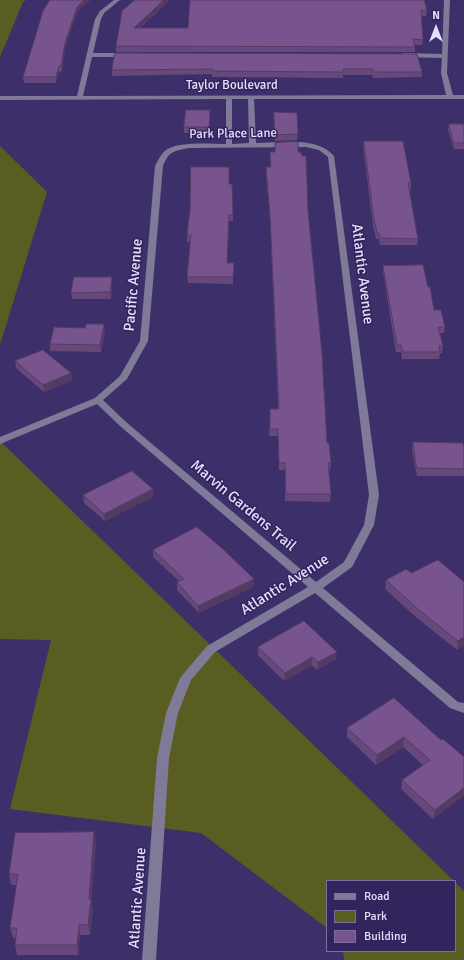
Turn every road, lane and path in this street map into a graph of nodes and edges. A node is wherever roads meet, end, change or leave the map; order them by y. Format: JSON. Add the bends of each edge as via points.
{"nodes":[{"id":1,"x":117,"y":0,"type":"edge"},
{"id":2,"x":447,"y":0,"type":"edge"},
{"id":3,"x":393,"y":54,"type":"edge"},
{"id":4,"x":89,"y":55,"type":"junction"},
{"id":5,"x":137,"y":55,"type":"edge"},
{"id":6,"x":445,"y":56,"type":"junction"},
{"id":7,"x":450,"y":97,"type":"junction"},
{"id":8,"x":464,"y":97,"type":"edge"},
{"id":9,"x":0,"y":98,"type":"edge"},
{"id":10,"x":229,"y":98,"type":"junction"},
{"id":11,"x":252,"y":98,"type":"junction"},
{"id":12,"x":79,"y":99,"type":"junction"},
{"id":13,"x":229,"y":146,"type":"junction"},
{"id":14,"x":253,"y":146,"type":"junction"},
{"id":15,"x":321,"y":148,"type":"joint"},
{"id":16,"x":170,"y":150,"type":"joint"},
{"id":17,"x":98,"y":400,"type":"junction"},
{"id":18,"x":0,"y":441,"type":"edge"},
{"id":19,"x":316,"y":588,"type":"junction"},
{"id":20,"x":464,"y":708,"type":"edge"},
{"id":21,"x":149,"y":960,"type":"edge"}],
"edges":[{"from":1,"to":4,"type":"street","via":[[102,12],[98,19]]},
{"from":2,"to":6,"type":"street"},
{"from":3,"to":6,"type":"street"},
{"from":4,"to":5,"type":"street"},
{"from":4,"to":12,"type":"street"},
{"from":6,"to":7,"type":"street","via":[[444,73]]},
{"from":7,"to":8,"type":"street","name":"Taylor Boulevard"},
{"from":7,"to":11,"type":"street","name":"Taylor Boulevard"},
{"from":9,"to":12,"type":"street","name":"Taylor Boulevard"},
{"from":10,"to":11,"type":"street","name":"Taylor Boulevard"},
{"from":10,"to":12,"type":"street","name":"Taylor Boulevard"},
{"from":10,"to":13,"type":"street"},
{"from":11,"to":14,"type":"street"},
{"from":13,"to":14,"type":"street","name":"Park Place Lane"},
{"from":13,"to":16,"type":"street","name":"Park Place Lane","via":[[189,146]]},
{"from":14,"to":15,"type":"street","name":"Park Place Lane","via":[[306,145]]},
{"from":15,"to":19,"type":"street","name":"Atlantic Avenue","via":[[331,156],[374,495],[369,525],[348,564]]},
{"from":16,"to":17,"type":"street","name":"Pacific Avenue","via":[[164,154],[159,166],[144,341],[124,377]]},
{"from":17,"to":18,"type":"street","name":"Pacific Avenue"},
{"from":17,"to":19,"type":"street","name":"Marvin Gardens Trail"},
{"from":19,"to":20,"type":"street","name":"Marvin Gardens Trail","via":[[454,705]]},
{"from":19,"to":21,"type":"street","name":"Atlantic Avenue","via":[[211,649],[186,678],[172,713],[164,758]]}]}
